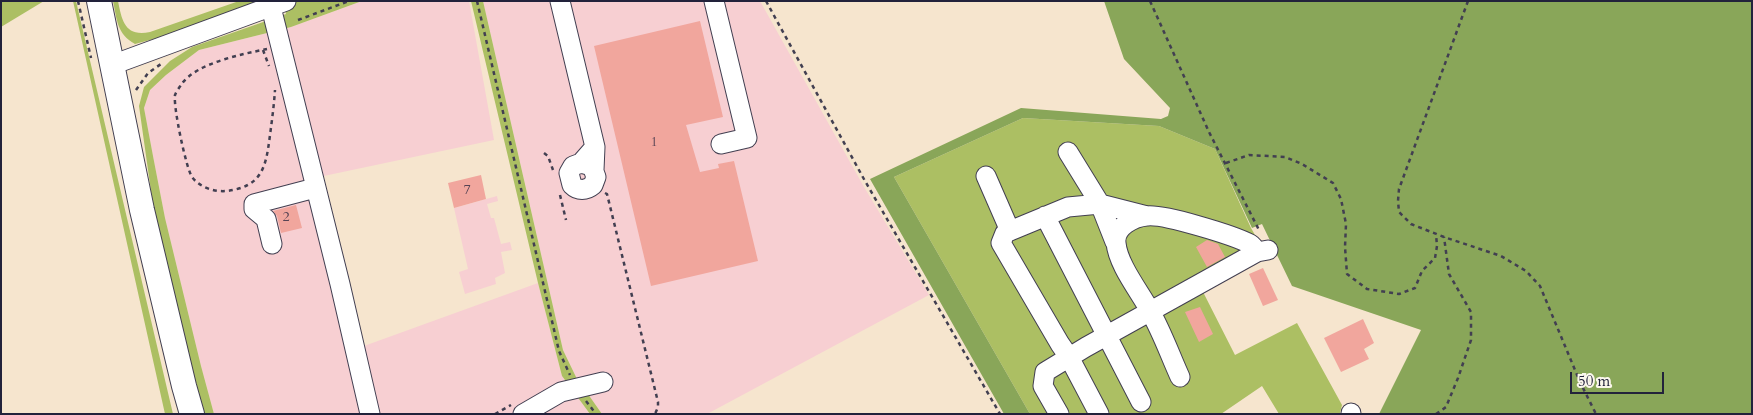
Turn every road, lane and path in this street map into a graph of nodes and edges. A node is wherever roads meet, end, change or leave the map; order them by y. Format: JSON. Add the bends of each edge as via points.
{"nodes":[{"id":1,"x":99,"y":1,"type":"edge"},
{"id":2,"x":349,"y":1,"type":"edge"},
{"id":3,"x":477,"y":1,"type":"edge"},
{"id":4,"x":560,"y":1,"type":"edge"},
{"id":5,"x":714,"y":1,"type":"edge"},
{"id":6,"x":766,"y":1,"type":"edge"},
{"id":7,"x":1150,"y":1,"type":"edge"},
{"id":8,"x":1468,"y":1,"type":"edge"},
{"id":9,"x":278,"y":4,"type":"edge"},
{"id":10,"x":298,"y":20,"type":"dead end"},
{"id":11,"x":170,"y":45,"type":"junction"},
{"id":12,"x":272,"y":48,"type":"junction"},
{"id":13,"x":112,"y":65,"type":"junction"},
{"id":14,"x":271,"y":69,"type":"dead end"},
{"id":15,"x":275,"y":87,"type":"dead end"},
{"id":16,"x":119,"y":96,"type":"junction"},
{"id":17,"x":721,"y":144,"type":"dead end"},
{"id":18,"x":544,"y":152,"type":"dead end"},
{"id":19,"x":1068,"y":152,"type":"dead end"},
{"id":20,"x":1226,"y":163,"type":"junction"},
{"id":21,"x":553,"y":168,"type":"dead end"},
{"id":22,"x":589,"y":172,"type":"joint"},
{"id":23,"x":986,"y":176,"type":"dead end"},
{"id":24,"x":315,"y":188,"type":"junction"},
{"id":25,"x":1100,"y":204,"type":"junction"},
{"id":26,"x":1044,"y":216,"type":"junction"},
{"id":27,"x":1148,"y":216,"type":"junction"},
{"id":28,"x":1010,"y":231,"type":"junction"},
{"id":29,"x":1260,"y":232,"type":"dead end"},
{"id":30,"x":1436,"y":234,"type":"junction"},
{"id":31,"x":1444,"y":237,"type":"junction"},
{"id":32,"x":1115,"y":242,"type":"junction"},
{"id":33,"x":272,"y":244,"type":"dead end"},
{"id":34,"x":1151,"y":312,"type":"junction"},
{"id":35,"x":1106,"y":336,"type":"junction"},
{"id":36,"x":1069,"y":357,"type":"junction"},
{"id":37,"x":570,"y":374,"type":"dead end"},
{"id":38,"x":1180,"y":377,"type":"dead end"},
{"id":39,"x":603,"y":382,"type":"dead end"},
{"id":40,"x":1141,"y":402,"type":"dead end"},
{"id":41,"x":192,"y":414,"type":"edge"},
{"id":42,"x":370,"y":414,"type":"edge"},
{"id":43,"x":523,"y":414,"type":"edge"},
{"id":44,"x":655,"y":414,"type":"edge"},
{"id":45,"x":1000,"y":414,"type":"edge"},
{"id":46,"x":1059,"y":414,"type":"edge"},
{"id":47,"x":1099,"y":414,"type":"edge"},
{"id":48,"x":1436,"y":414,"type":"edge"},
{"id":49,"x":1596,"y":414,"type":"edge"}],
"edges":[{"from":1,"to":13,"type":"main road"},
{"from":2,"to":10,"type":"path"},
{"from":3,"to":37,"type":"path","via":[[559,351]]},
{"from":4,"to":22,"type":"street","via":[[595,147]]},
{"from":5,"to":17,"type":"street","via":[[747,138]]},
{"from":6,"to":45,"type":"path"},
{"from":7,"to":20,"type":"path"},
{"from":8,"to":30,"type":"path","via":[[1399,188],[1399,212],[1412,224]]},
{"from":9,"to":11,"type":"street"},
{"from":9,"to":12,"type":"street"},
{"from":11,"to":13,"type":"street"},
{"from":11,"to":16,"type":"path","via":[[166,61],[148,73],[135,91]]},
{"from":12,"to":14,"type":"path"},
{"from":12,"to":15,"type":"path","via":[[227,58],[181,84],[175,96],[175,106],[187,164],[191,176],[198,183],[208,189],[234,190],[261,174],[267,162]]},
{"from":12,"to":24,"type":"street"},
{"from":13,"to":16,"type":"main road"},
{"from":16,"to":41,"type":"main road","via":[[142,210]]},
{"from":18,"to":21,"type":"path"},
{"from":19,"to":25,"type":"street"},
{"from":20,"to":29,"type":"path"},
{"from":20,"to":30,"type":"path","via":[[1249,155],[1285,157],[1333,183],[1341,199],[1346,224],[1347,274],[1367,289],[1399,294],[1415,288],[1422,271],[1435,258]]},
{"from":22,"to":44,"type":"path","via":[[607,194],[658,402]]},
{"from":23,"to":28,"type":"street"},
{"from":24,"to":33,"type":"street","via":[[254,204],[254,209],[266,219]]},
{"from":24,"to":42,"type":"street"},
{"from":25,"to":26,"type":"street","via":[[1068,207]]},
{"from":25,"to":27,"type":"street"},
{"from":25,"to":32,"type":"street"},
{"from":26,"to":28,"type":"street"},
{"from":26,"to":35,"type":"street"},
{"from":27,"to":32,"type":"street","via":[[1128,222],[1119,231]]},
{"from":27,"to":34,"type":"street","via":[[1185,222],[1262,251]]},
{"from":28,"to":36,"type":"street","via":[[1005,233],[1001,244]]},
{"from":30,"to":31,"type":"path"},
{"from":31,"to":48,"type":"path","via":[[1449,274],[1471,312],[1471,340],[1446,407]]},
{"from":31,"to":49,"type":"path","via":[[1501,256],[1526,271],[1540,286]]},
{"from":32,"to":34,"type":"street","via":[[1124,266]]},
{"from":34,"to":35,"type":"street"},
{"from":34,"to":38,"type":"street"},
{"from":35,"to":36,"type":"street"},
{"from":35,"to":40,"type":"street"},
{"from":36,"to":46,"type":"street","via":[[1045,372],[1043,378],[1043,386]]},
{"from":36,"to":47,"type":"street"},
{"from":39,"to":43,"type":"street","via":[[561,392]]}]}
